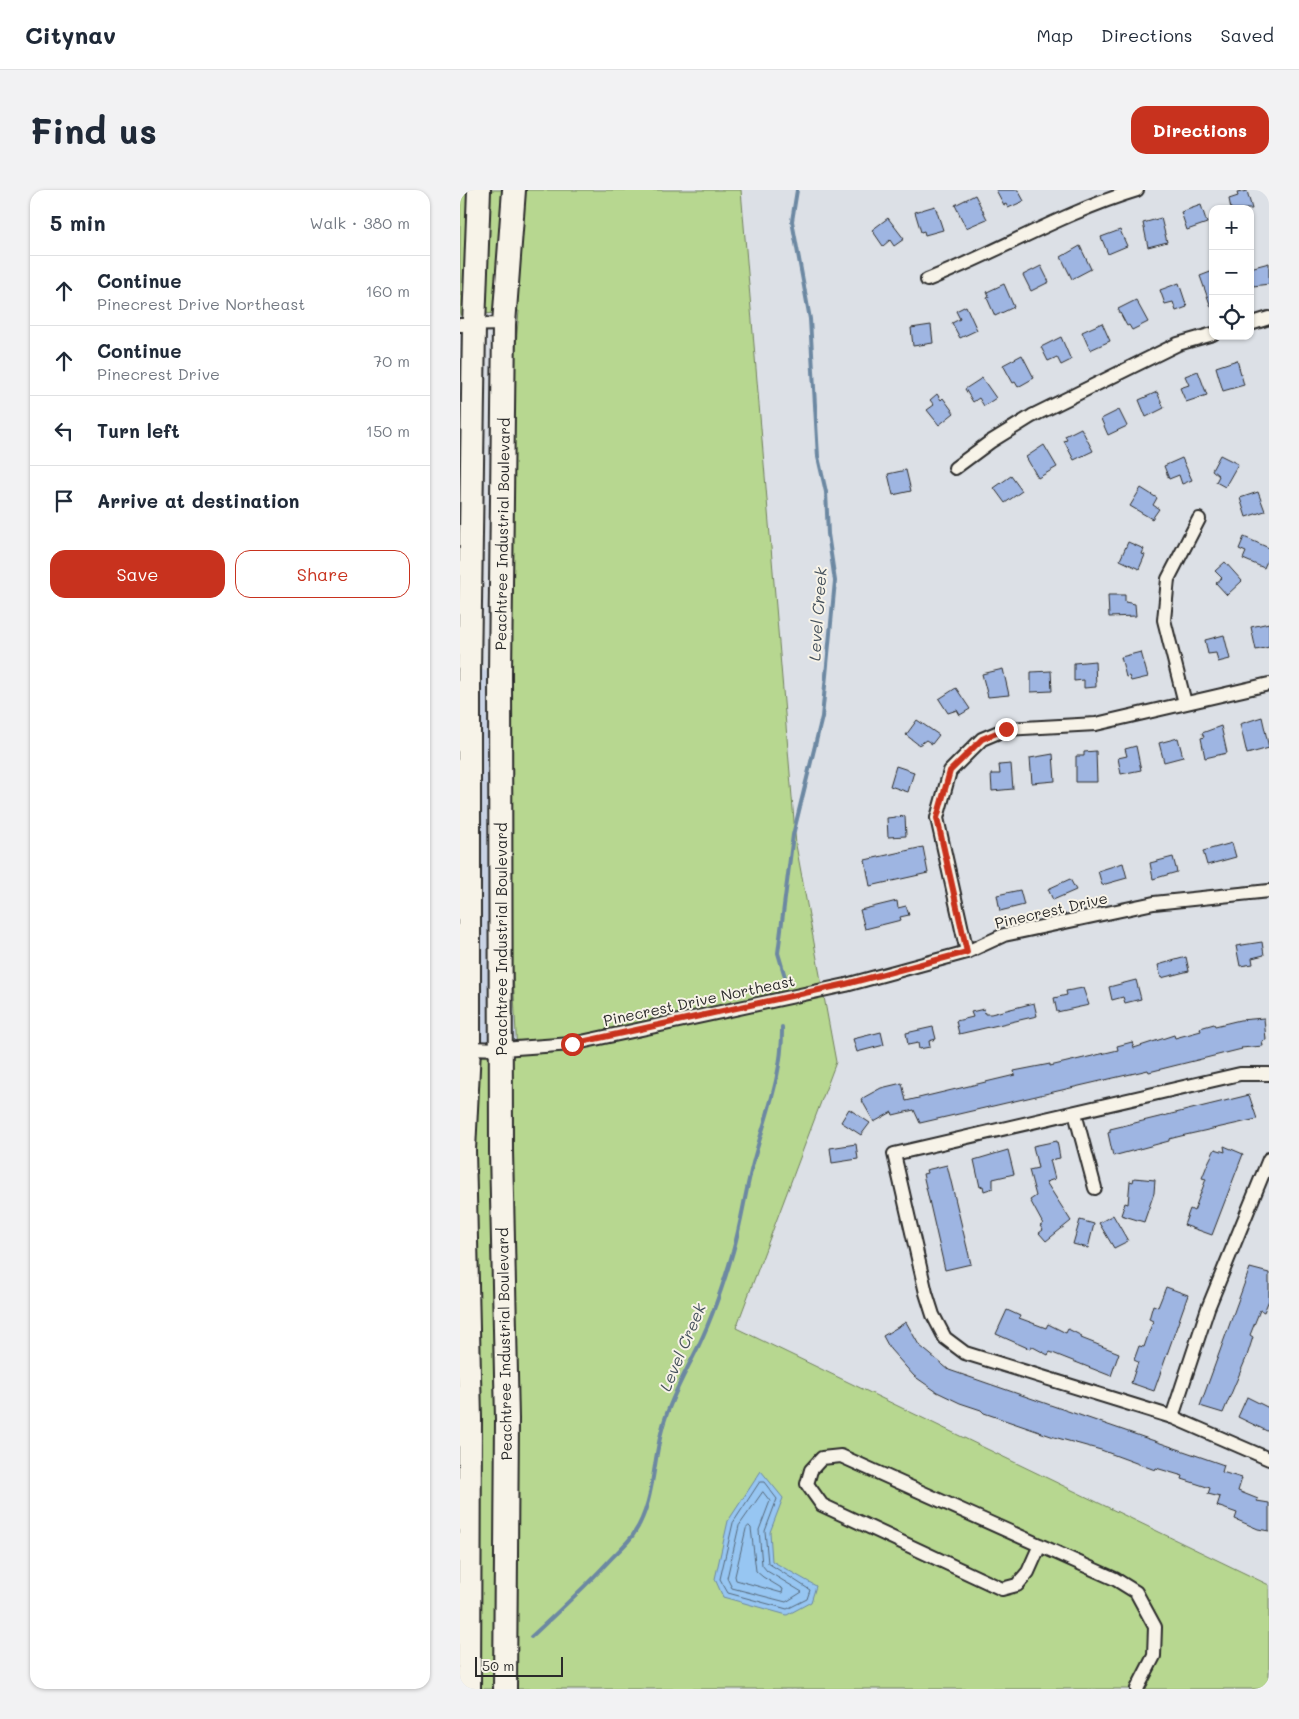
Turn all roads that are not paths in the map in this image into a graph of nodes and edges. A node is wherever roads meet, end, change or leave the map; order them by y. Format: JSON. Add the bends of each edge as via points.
{"nodes":[{"id":1,"x":479,"y":190,"type":"edge"},
{"id":2,"x":514,"y":190,"type":"edge"},
{"id":3,"x":1137,"y":190,"type":"edge"},
{"id":4,"x":927,"y":280,"type":"dead end"},
{"id":5,"x":1269,"y":318,"type":"edge"},
{"id":6,"x":1254,"y":323,"type":"edge"},
{"id":7,"x":504,"y":324,"type":"junction"},
{"id":8,"x":467,"y":325,"type":"edge"},
{"id":9,"x":1209,"y":335,"type":"edge"},
{"id":10,"x":955,"y":468,"type":"dead end"},
{"id":11,"x":1199,"y":520,"type":"dead end"},
{"id":12,"x":1269,"y":684,"type":"edge"},
{"id":13,"x":1185,"y":703,"type":"junction"},
{"id":14,"x":1269,"y":891,"type":"edge"},
{"id":15,"x":967,"y":952,"type":"junction"},
{"id":16,"x":846,"y":984,"type":"joint"},
{"id":17,"x":469,"y":1048,"type":"junction"},
{"id":18,"x":502,"y":1049,"type":"junction"},
{"id":19,"x":1269,"y":1074,"type":"edge"},
{"id":20,"x":1075,"y":1113,"type":"junction"},
{"id":21,"x":1269,"y":1159,"type":"edge"},
{"id":22,"x":1095,"y":1188,"type":"dead end"},
{"id":23,"x":1172,"y":1417,"type":"junction"},
{"id":24,"x":1269,"y":1459,"type":"edge"},
{"id":25,"x":1040,"y":1545,"type":"junction"},
{"id":26,"x":468,"y":1689,"type":"edge"},
{"id":27,"x":505,"y":1689,"type":"edge"},
{"id":28,"x":1137,"y":1689,"type":"edge"}],
"edges":[{"from":1,"to":8,"type":"highway","name":"Peachtree Industrial Boulevard"},
{"from":2,"to":7,"type":"highway","name":"Peachtree Industrial Boulevard"},
{"from":3,"to":4,"type":"street","via":[[1103,200]]},
{"from":5,"to":6,"type":"street"},
{"from":7,"to":8,"type":"street"},
{"from":7,"to":18,"type":"highway","name":"Peachtree Industrial Boulevard","via":[[500,673]]},
{"from":8,"to":17,"type":"highway","name":"Peachtree Industrial Boulevard"},
{"from":9,"to":10,"type":"street","via":[[1178,344],[1032,416]]},
{"from":11,"to":13,"type":"street","via":[[1168,580],[1164,620]]},
{"from":12,"to":13,"type":"street"},
{"from":13,"to":15,"type":"street","via":[[1096,724],[1006,729],[982,739],[950,771],[937,818]]},
{"from":14,"to":15,"type":"street","name":"Pinecrest Drive","via":[[1154,903],[1004,935]]},
{"from":15,"to":16,"type":"street","name":"Pinecrest Drive"},
{"from":16,"to":18,"type":"street","name":"Pinecrest Drive Northeast","via":[[572,1044]]},
{"from":17,"to":18,"type":"street","name":"Pinecrest Drive Northeast"},
{"from":17,"to":26,"type":"highway","name":"Peachtree Industrial Boulevard","via":[[464,1150],[470,1419]]},
{"from":18,"to":27,"type":"highway","name":"Peachtree Industrial Boulevard","via":[[507,1419]]},
{"from":19,"to":20,"type":"street","via":[[1240,1074]]},
{"from":20,"to":22,"type":"street"},
{"from":20,"to":23,"type":"street","via":[[894,1154],[930,1308],[945,1338],[964,1353]]},
{"from":21,"to":23,"type":"street","via":[[1208,1308]]},
{"from":23,"to":24,"type":"street"},
{"from":25,"to":25,"type":"street","via":[[842,1456],[822,1458],[811,1470],[807,1484],[822,1504],[1002,1589],[1017,1585],[1028,1572]]},
{"from":25,"to":28,"type":"street","via":[[1136,1592],[1155,1627],[1154,1656]]}]}
